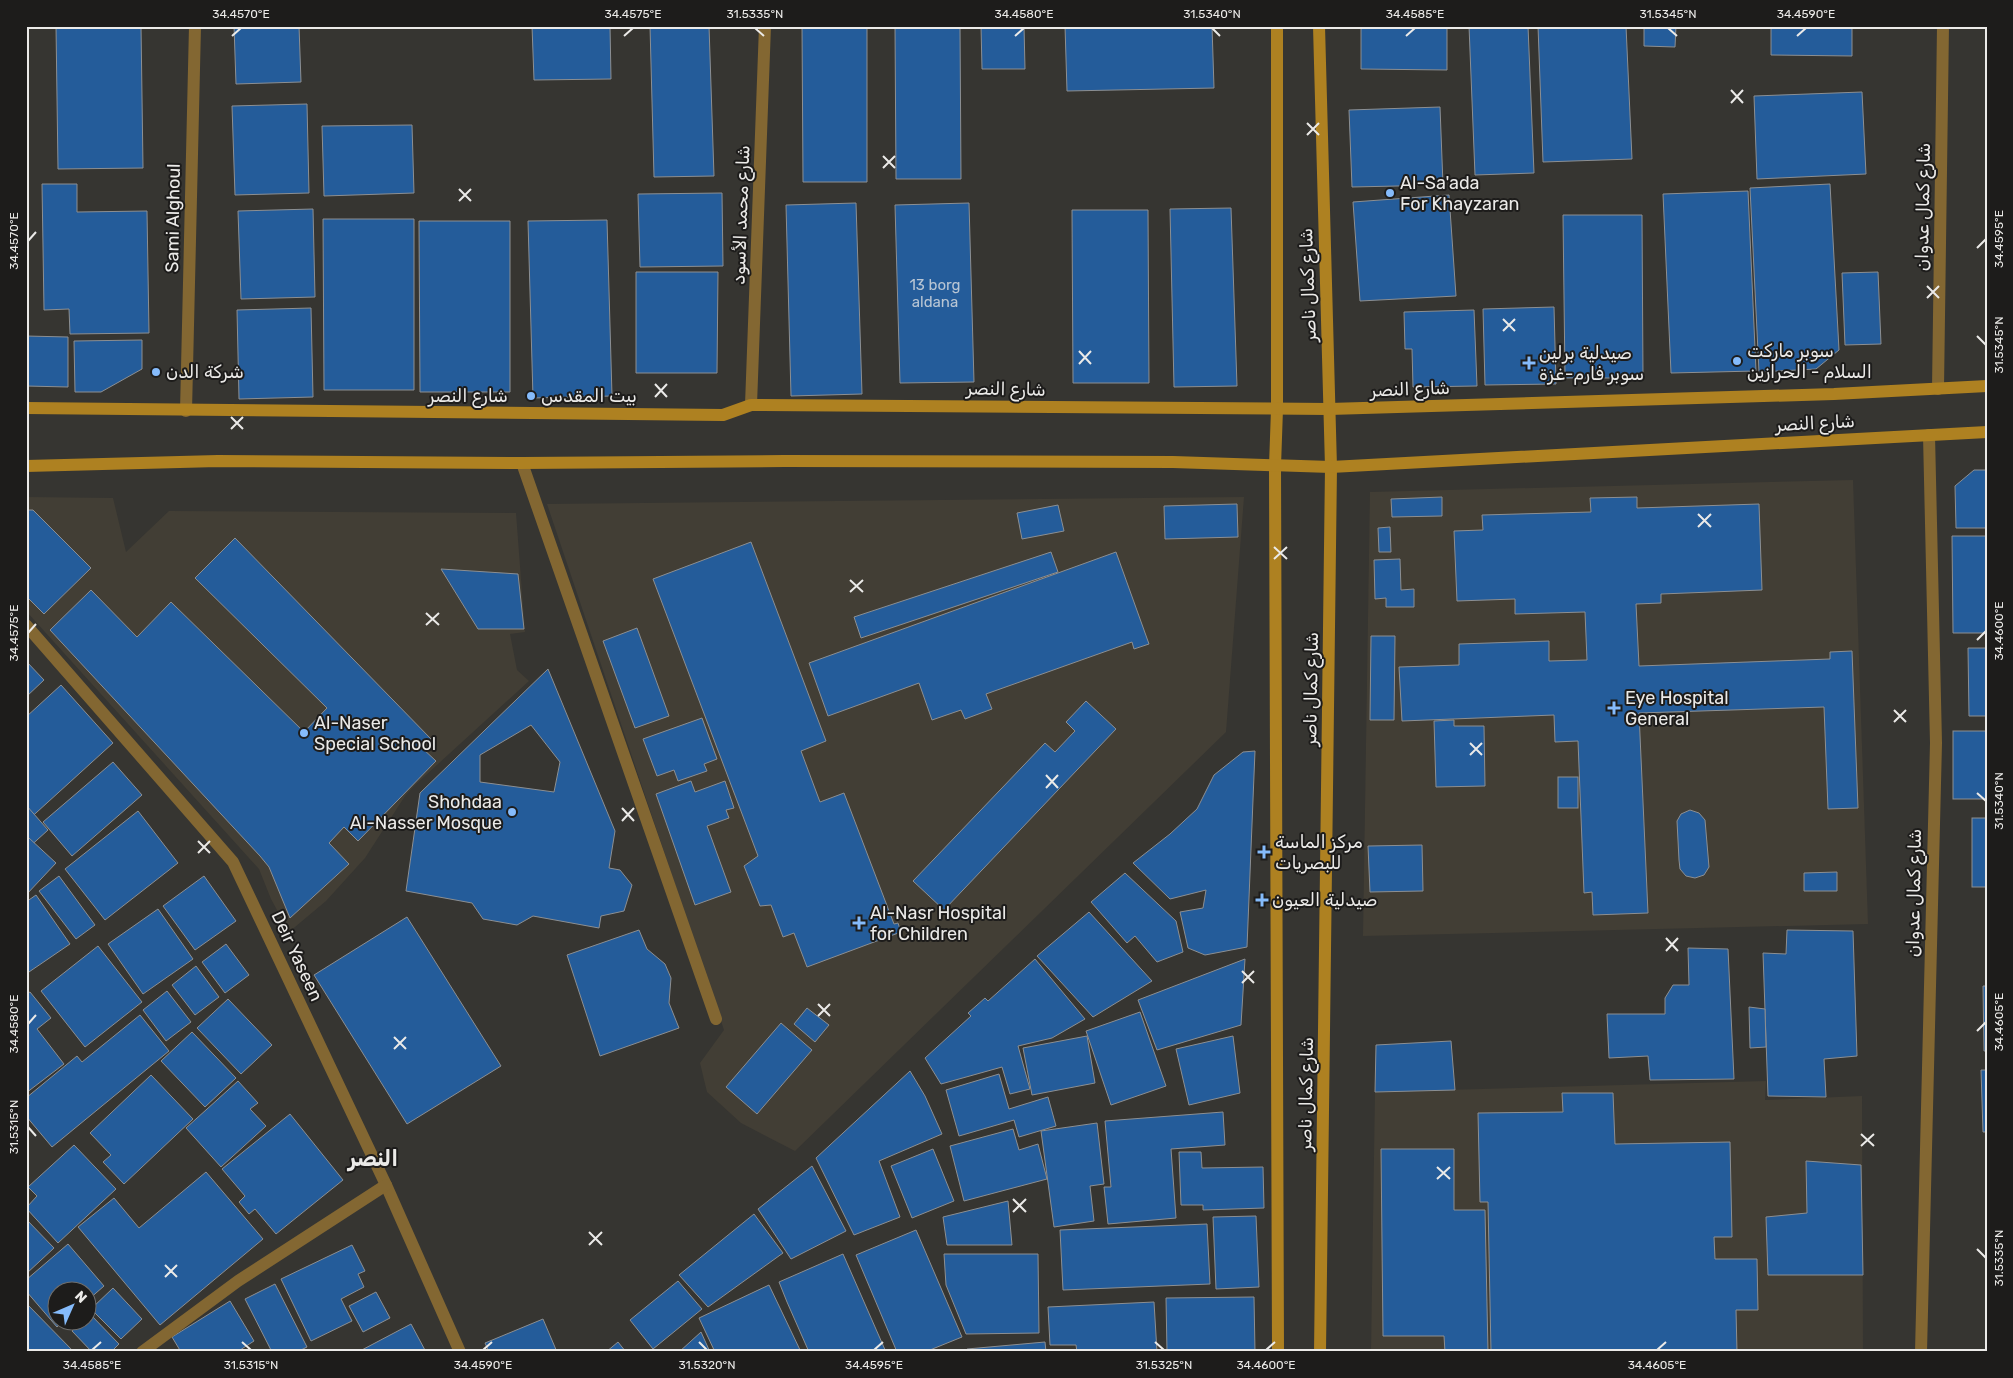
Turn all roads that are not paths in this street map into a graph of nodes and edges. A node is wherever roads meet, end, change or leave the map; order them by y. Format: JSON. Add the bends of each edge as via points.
{"nodes":[{"id":1,"x":196,"y":26,"type":"edge"},
{"id":2,"x":765,"y":26,"type":"edge"},
{"id":3,"x":1277,"y":26,"type":"edge"},
{"id":4,"x":1318,"y":26,"type":"edge"},
{"id":5,"x":1943,"y":26,"type":"edge"},
{"id":6,"x":1987,"y":386,"type":"edge"},
{"id":7,"x":1938,"y":389,"type":"junction"},
{"id":8,"x":751,"y":404,"type":"junction"},
{"id":9,"x":26,"y":408,"type":"edge"},
{"id":10,"x":1277,"y":409,"type":"junction"},
{"id":11,"x":1329,"y":409,"type":"junction"},
{"id":12,"x":186,"y":411,"type":"junction"},
{"id":13,"x":1987,"y":432,"type":"edge"},
{"id":14,"x":1929,"y":435,"type":"junction"},
{"id":15,"x":522,"y":463,"type":"junction"},
{"id":16,"x":26,"y":466,"type":"edge"},
{"id":17,"x":1275,"y":466,"type":"junction"},
{"id":18,"x":1331,"y":467,"type":"junction"},
{"id":19,"x":26,"y":625,"type":"edge"},
{"id":20,"x":716,"y":1019,"type":"dead end"},
{"id":21,"x":386,"y":1185,"type":"junction"},
{"id":22,"x":142,"y":1352,"type":"edge"},
{"id":23,"x":460,"y":1352,"type":"edge"},
{"id":24,"x":1278,"y":1352,"type":"edge"},
{"id":25,"x":1320,"y":1352,"type":"edge"},
{"id":26,"x":1921,"y":1352,"type":"edge"}],
"edges":[{"from":1,"to":12,"type":"street","name":"Sami Alghoul"},
{"from":2,"to":8,"type":"street","name":"شارع محمد الأسود"},
{"from":3,"to":10,"type":"main road","name":"شارع كمال ناصر"},
{"from":4,"to":11,"type":"main road","name":"شارع كمال ناصر"},
{"from":5,"to":7,"type":"street","name":"شارع كمال عدوان"},
{"from":6,"to":7,"type":"main road","name":"شارع النصر"},
{"from":7,"to":11,"type":"main road","name":"شارع النصر"},
{"from":8,"to":10,"type":"main road","name":"شارع النصر"},
{"from":8,"to":12,"type":"main road","name":"شارع النصر","via":[[723,416]]},
{"from":9,"to":12,"type":"main road","name":"شارع النصر"},
{"from":10,"to":11,"type":"main road","name":"شارع النصر"},
{"from":10,"to":17,"type":"main road","name":"شارع كمال ناصر"},
{"from":11,"to":18,"type":"main road","name":"شارع كمال ناصر"},
{"from":13,"to":14,"type":"main road","name":"شارع النصر"},
{"from":14,"to":18,"type":"main road","name":"شارع النصر"},
{"from":14,"to":26,"type":"street","name":"شارع كمال عدوان","via":[[1936,743]]},
{"from":15,"to":16,"type":"main road","name":"شارع النصر","via":[[218,461]]},
{"from":15,"to":17,"type":"main road","name":"شارع النصر","via":[[1153,462]]},
{"from":15,"to":20,"type":"street"},
{"from":17,"to":18,"type":"main road","name":"شارع النصر"},
{"from":17,"to":24,"type":"main road","name":"شارع كمال ناصر"},
{"from":18,"to":25,"type":"main road","name":"شارع كمال ناصر"},
{"from":19,"to":21,"type":"street","name":"Deir Yaseen","via":[[233,862]]},
{"from":21,"to":22,"type":"street","via":[[238,1281]]},
{"from":21,"to":23,"type":"street","name":"Deir Yaseen"}]}
